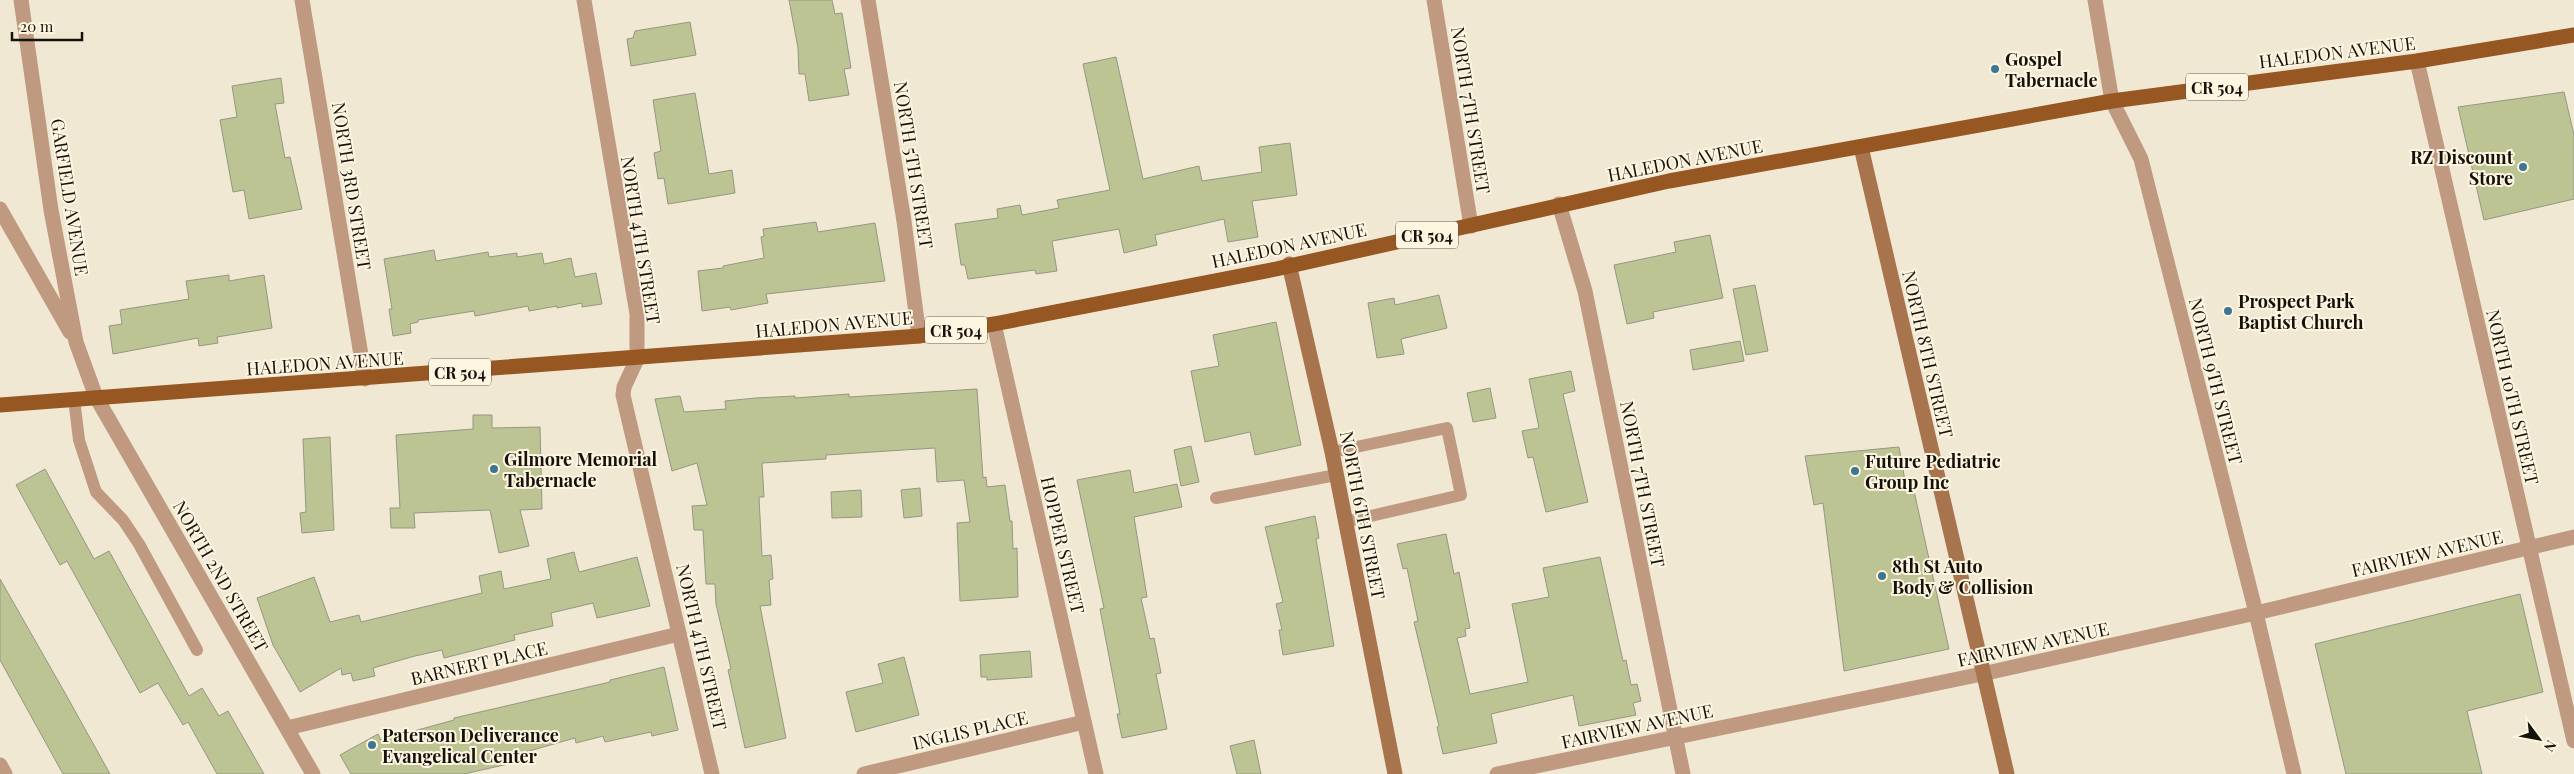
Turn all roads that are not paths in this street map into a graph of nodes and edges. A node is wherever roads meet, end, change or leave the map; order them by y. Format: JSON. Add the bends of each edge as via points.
{"nodes":[{"id":1,"x":21,"y":0,"type":"edge"},
{"id":2,"x":302,"y":0,"type":"edge"},
{"id":3,"x":584,"y":0,"type":"edge"},
{"id":4,"x":868,"y":0,"type":"edge"},
{"id":5,"x":1434,"y":0,"type":"edge"},
{"id":6,"x":2095,"y":0,"type":"edge"},
{"id":7,"x":2574,"y":35,"type":"edge"},
{"id":8,"x":2417,"y":61,"type":"junction"},
{"id":9,"x":2112,"y":100,"type":"junction"},
{"id":10,"x":1861,"y":147,"type":"junction"},
{"id":11,"x":1559,"y":204,"type":"junction"},
{"id":12,"x":0,"y":209,"type":"edge"},
{"id":13,"x":1471,"y":226,"type":"junction"},
{"id":14,"x":1289,"y":264,"type":"junction"},
{"id":15,"x":994,"y":324,"type":"junction"},
{"id":16,"x":919,"y":336,"type":"junction"},
{"id":17,"x":76,"y":342,"type":"junction"},
{"id":18,"x":637,"y":359,"type":"junction"},
{"id":19,"x":364,"y":379,"type":"junction"},
{"id":20,"x":96,"y":397,"type":"junction"},
{"id":21,"x":74,"y":399,"type":"junction"},
{"id":22,"x":0,"y":405,"type":"edge"},
{"id":23,"x":1332,"y":452,"type":"junction"},
{"id":24,"x":1336,"y":475,"type":"junction"},
{"id":25,"x":1216,"y":498,"type":"dead end"},
{"id":26,"x":1346,"y":522,"type":"junction"},
{"id":27,"x":2574,"y":537,"type":"edge"},
{"id":28,"x":2528,"y":548,"type":"junction"},
{"id":29,"x":2256,"y":613,"type":"junction"},
{"id":30,"x":679,"y":634,"type":"junction"},
{"id":31,"x":197,"y":650,"type":"dead end"},
{"id":32,"x":1982,"y":674,"type":"junction"},
{"id":33,"x":1084,"y":722,"type":"junction"},
{"id":34,"x":287,"y":728,"type":"junction"},
{"id":35,"x":1676,"y":738,"type":"junction"},
{"id":36,"x":2574,"y":742,"type":"edge"},
{"id":37,"x":0,"y":765,"type":"edge"},
{"id":38,"x":5,"y":774,"type":"edge"},
{"id":39,"x":313,"y":774,"type":"edge"},
{"id":40,"x":712,"y":774,"type":"edge"},
{"id":41,"x":864,"y":774,"type":"edge"},
{"id":42,"x":1096,"y":774,"type":"edge"},
{"id":43,"x":1395,"y":774,"type":"edge"},
{"id":44,"x":1497,"y":774,"type":"edge"},
{"id":45,"x":1683,"y":774,"type":"edge"},
{"id":46,"x":2007,"y":774,"type":"edge"},
{"id":47,"x":2294,"y":774,"type":"edge"}],
"edges":[{"from":1,"to":17,"type":"street","name":"GARFIELD AVENUE","via":[[51,210]]},
{"from":2,"to":19,"type":"street","name":"NORTH 3RD STREET"},
{"from":3,"to":18,"type":"street","name":"NORTH 4TH STREET","via":[[637,314]]},
{"from":4,"to":16,"type":"street","name":"NORTH 5TH STREET"},
{"from":5,"to":13,"type":"street","name":"NORTH 7TH STREET"},
{"from":6,"to":9,"type":"street","name":"NORTH 9TH STREET"},
{"from":7,"to":8,"type":"main road","name":"HALEDON AVENUE","number":"CR 504"},
{"from":8,"to":9,"type":"main road","name":"HALEDON AVENUE","number":"CR 504"},
{"from":8,"to":28,"type":"street","name":"NORTH 10TH STREET"},
{"from":9,"to":10,"type":"main road","name":"HALEDON AVENUE","number":"CR 504"},
{"from":9,"to":29,"type":"street","name":"NORTH 9TH STREET","via":[[2140,159]]},
{"from":10,"to":11,"type":"main road","name":"HALEDON AVENUE","number":"CR 504"},
{"from":10,"to":32,"type":"street","name":"NORTH 8TH STREET"},
{"from":11,"to":13,"type":"main road","name":"HALEDON AVENUE","number":"CR 504"},
{"from":11,"to":35,"type":"street","name":"NORTH 7TH STREET","via":[[1585,291]]},
{"from":12,"to":17,"type":"street"},
{"from":13,"to":14,"type":"main road","name":"HALEDON AVENUE","number":"CR 504"},
{"from":14,"to":15,"type":"main road","name":"HALEDON AVENUE","number":"CR 504"},
{"from":14,"to":23,"type":"street","name":"NORTH 6TH STREET"},
{"from":15,"to":16,"type":"main road","name":"HALEDON AVENUE","number":"CR 504"},
{"from":15,"to":33,"type":"street","name":"HOPPER STREET"},
{"from":16,"to":18,"type":"main road","name":"HALEDON AVENUE","number":"CR 504"},
{"from":17,"to":20,"type":"street","name":"GARFIELD AVENUE"},
{"from":18,"to":19,"type":"main road","name":"HALEDON AVENUE","number":"CR 504"},
{"from":18,"to":30,"type":"street","name":"NORTH 4TH STREET","via":[[623,395]]},
{"from":19,"to":20,"type":"main road","name":"HALEDON AVENUE","number":"CR 504"},
{"from":20,"to":21,"type":"main road","name":"HALEDON AVENUE","number":"CR 504"},
{"from":20,"to":34,"type":"street","name":"NORTH 2ND STREET"},
{"from":21,"to":22,"type":"main road","name":"HALEDON AVENUE","number":"CR 504"},
{"from":21,"to":31,"type":"lane","via":[[79,440],[96,492],[123,520],[139,544]]},
{"from":23,"to":24,"type":"street","name":"NORTH 6TH STREET"},
{"from":23,"to":26,"type":"lane","via":[[1447,428],[1454,455],[1461,495]]},
{"from":24,"to":25,"type":"lane"},
{"from":24,"to":26,"type":"street","name":"NORTH 6TH STREET"},
{"from":26,"to":43,"type":"street","name":"NORTH 6TH STREET"},
{"from":27,"to":28,"type":"street","name":"FAIRVIEW AVENUE"},
{"from":28,"to":29,"type":"street","name":"FAIRVIEW AVENUE"},
{"from":28,"to":36,"type":"street","name":"NORTH 10TH STREET"},
{"from":29,"to":32,"type":"street","name":"FAIRVIEW AVENUE"},
{"from":29,"to":47,"type":"street","name":"NORTH 9TH STREET"},
{"from":30,"to":34,"type":"street","name":"BARNERT PLACE"},
{"from":30,"to":40,"type":"street","name":"NORTH 4TH STREET"},
{"from":32,"to":35,"type":"street","name":"FAIRVIEW AVENUE"},
{"from":32,"to":46,"type":"street","name":"NORTH 8TH STREET"},
{"from":33,"to":41,"type":"street","name":"INGLIS PLACE"},
{"from":33,"to":42,"type":"street","name":"HOPPER STREET"},
{"from":34,"to":39,"type":"street","name":"NORTH 2ND STREET"},
{"from":35,"to":44,"type":"street","name":"FAIRVIEW AVENUE"},
{"from":35,"to":45,"type":"street","name":"NORTH 7TH STREET"},
{"from":37,"to":38,"type":"street"}]}
